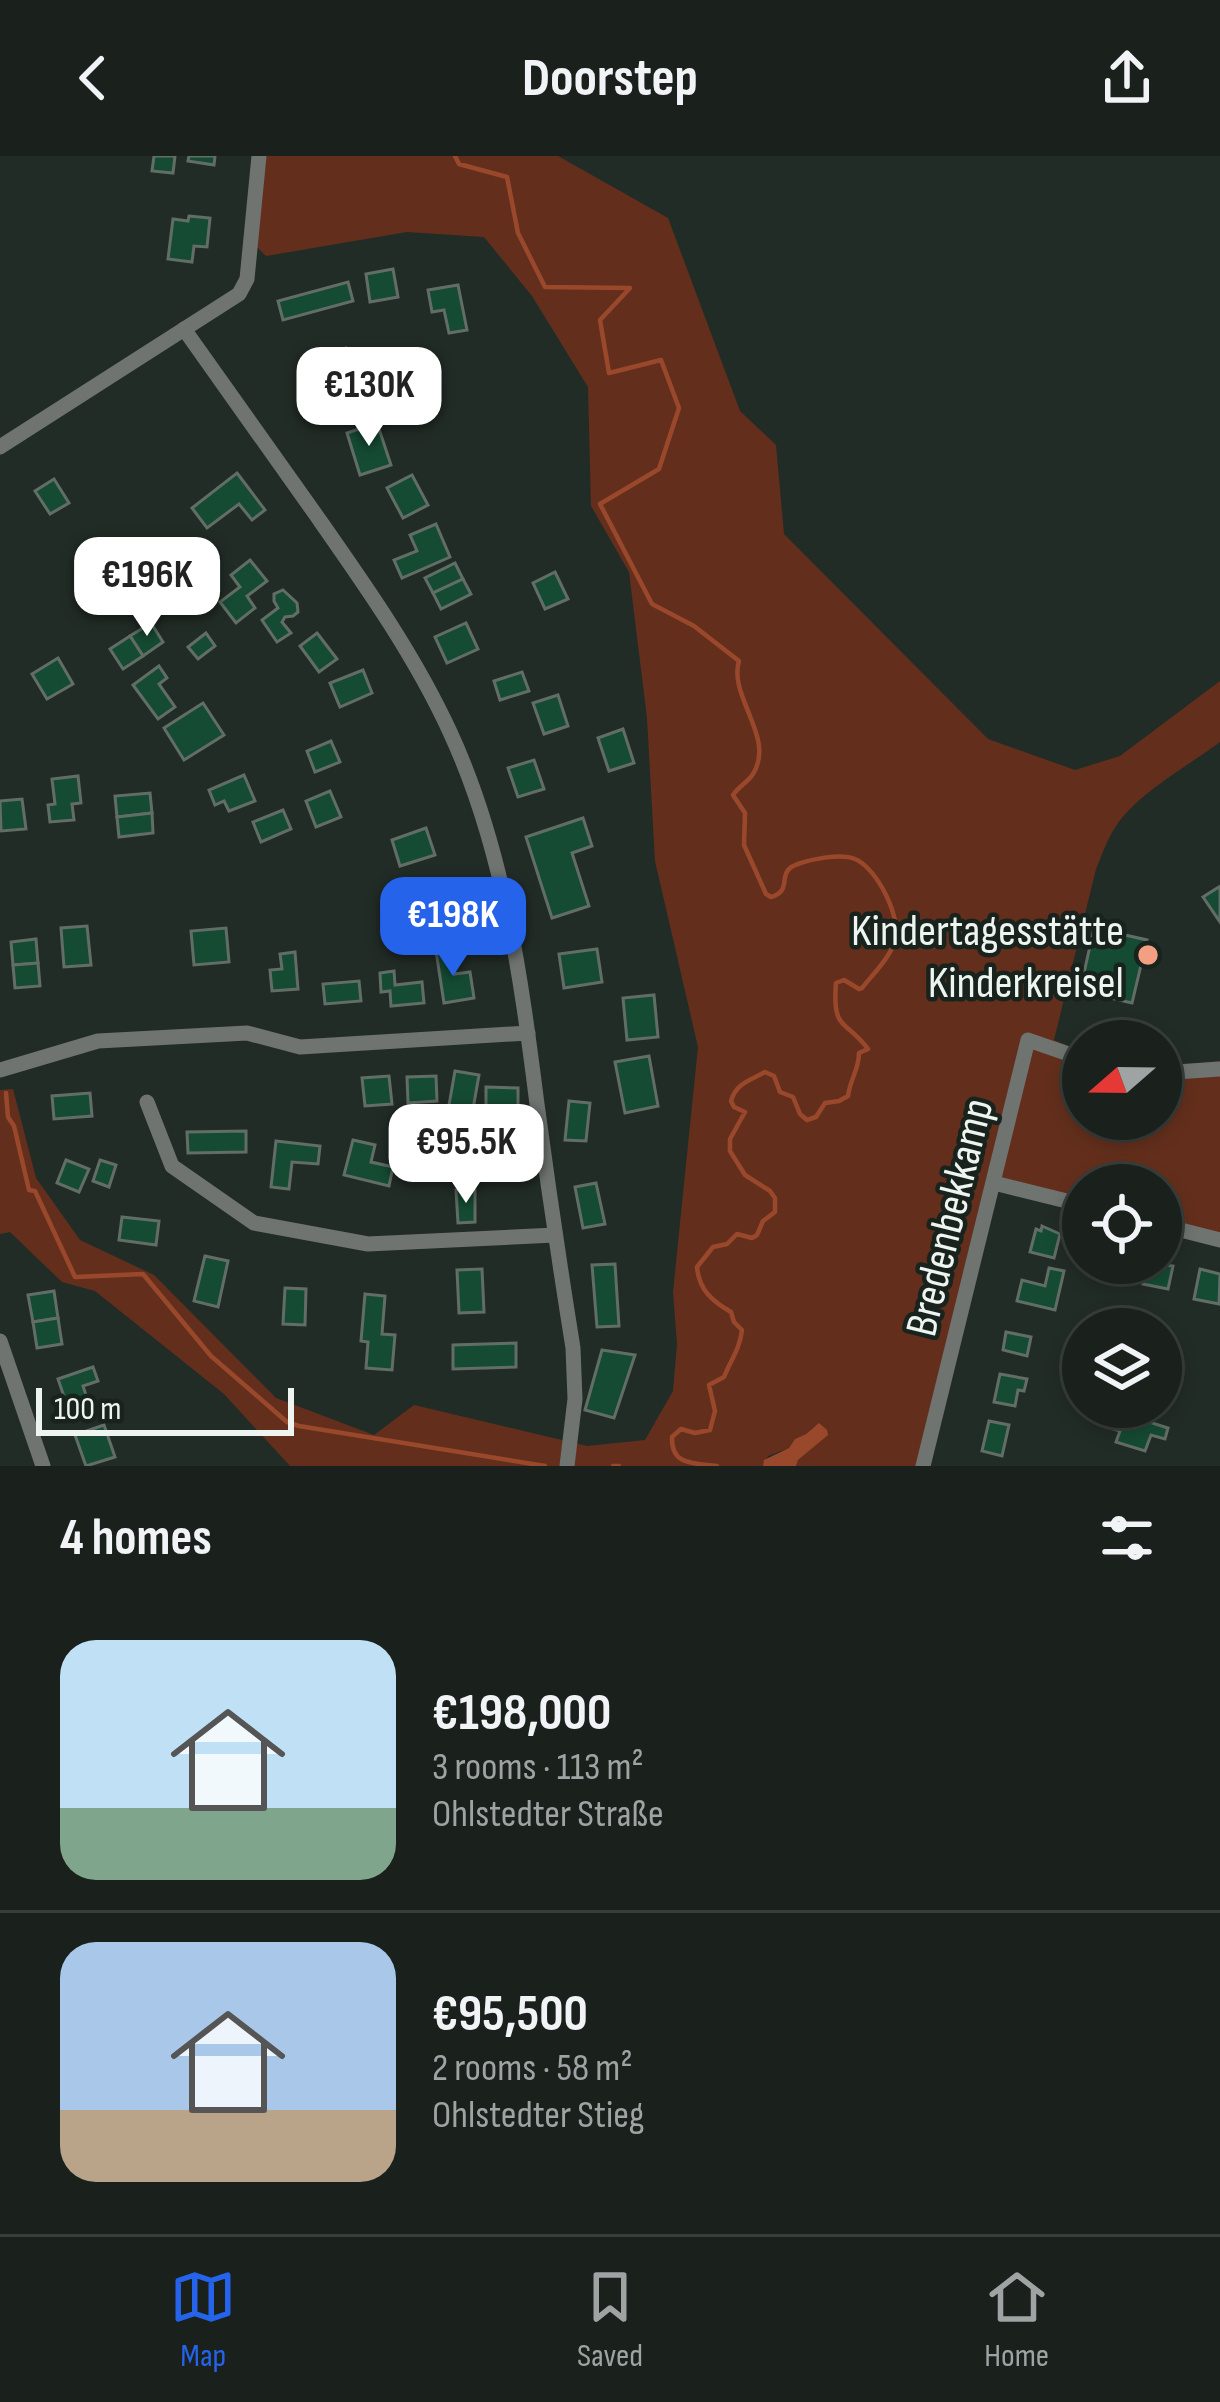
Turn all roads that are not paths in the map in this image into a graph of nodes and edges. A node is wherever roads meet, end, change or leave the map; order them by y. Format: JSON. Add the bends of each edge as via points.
{"nodes":[{"id":1,"x":259,"y":156,"type":"edge"},
{"id":2,"x":184,"y":329,"type":"junction"},
{"id":3,"x":0,"y":447,"type":"edge"},
{"id":4,"x":528,"y":1033,"type":"junction"},
{"id":5,"x":1062,"y":1052,"type":"edge"},
{"id":6,"x":0,"y":1070,"type":"edge"},
{"id":7,"x":1220,"y":1070,"type":"edge"},
{"id":8,"x":1182,"y":1072,"type":"edge"},
{"id":9,"x":147,"y":1102,"type":"dead end"},
{"id":10,"x":994,"y":1183,"type":"junction"},
{"id":11,"x":1062,"y":1200,"type":"edge"},
{"id":12,"x":1182,"y":1230,"type":"edge"},
{"id":13,"x":555,"y":1235,"type":"junction"},
{"id":14,"x":1220,"y":1240,"type":"edge"},
{"id":15,"x":0,"y":1341,"type":"edge"},
{"id":16,"x":43,"y":1466,"type":"edge"},
{"id":17,"x":567,"y":1466,"type":"edge"},
{"id":18,"x":923,"y":1466,"type":"edge"}],
"edges":[{"from":1,"to":2,"type":"street","via":[[247,279],[238,294]]},
{"from":2,"to":3,"type":"street"},
{"from":2,"to":4,"type":"street","via":[[374,598],[451,734],[496,865]]},
{"from":4,"to":6,"type":"street","via":[[300,1047],[247,1033],[98,1041]]},
{"from":4,"to":13,"type":"street"},
{"from":5,"to":10,"type":"street","name":"Bredenbekkamp","via":[[1028,1040]]},
{"from":7,"to":8,"type":"street"},
{"from":9,"to":13,"type":"street","via":[[172,1166],[254,1223],[368,1244]]},
{"from":10,"to":11,"type":"street"},
{"from":10,"to":18,"type":"street","name":"Bredenbekkamp"},
{"from":12,"to":14,"type":"street"},
{"from":13,"to":17,"type":"street","via":[[573,1348]]},
{"from":15,"to":16,"type":"street"}]}
